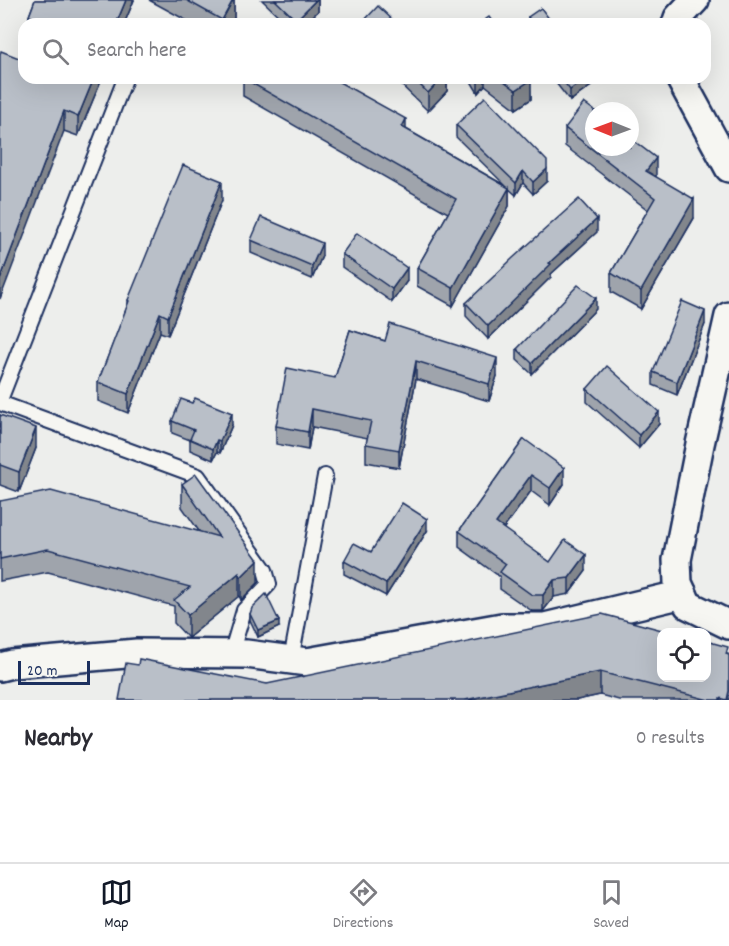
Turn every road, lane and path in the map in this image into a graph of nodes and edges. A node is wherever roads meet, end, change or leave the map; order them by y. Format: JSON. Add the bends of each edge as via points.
{"nodes":[{"id":1,"x":695,"y":0,"type":"edge"},
{"id":2,"x":678,"y":18,"type":"edge"},
{"id":3,"x":123,"y":84,"type":"edge"},
{"id":4,"x":683,"y":84,"type":"edge"},
{"id":5,"x":729,"y":168,"type":"edge"},
{"id":6,"x":729,"y":316,"type":"edge"},
{"id":7,"x":0,"y":401,"type":"edge"},
{"id":8,"x":325,"y":476,"type":"dead end"},
{"id":9,"x":683,"y":594,"type":"junction"},
{"id":10,"x":729,"y":625,"type":"edge"},
{"id":11,"x":231,"y":654,"type":"junction"},
{"id":12,"x":291,"y":660,"type":"junction"},
{"id":13,"x":0,"y":667,"type":"edge"}],
"edges":[{"from":1,"to":2,"type":"street"},
{"from":3,"to":7,"type":"lane"},
{"from":4,"to":5,"type":"street"},
{"from":6,"to":9,"type":"street","via":[[677,560],[678,583]]},
{"from":7,"to":11,"type":"lane","via":[[198,476],[265,570],[269,584],[244,610]]},
{"from":8,"to":12,"type":"lane"},
{"from":9,"to":10,"type":"street","via":[[688,605]]},
{"from":9,"to":12,"type":"street","via":[[545,627],[502,627],[307,662]]},
{"from":11,"to":12,"type":"street"},
{"from":11,"to":13,"type":"street","via":[[137,652]]}]}
